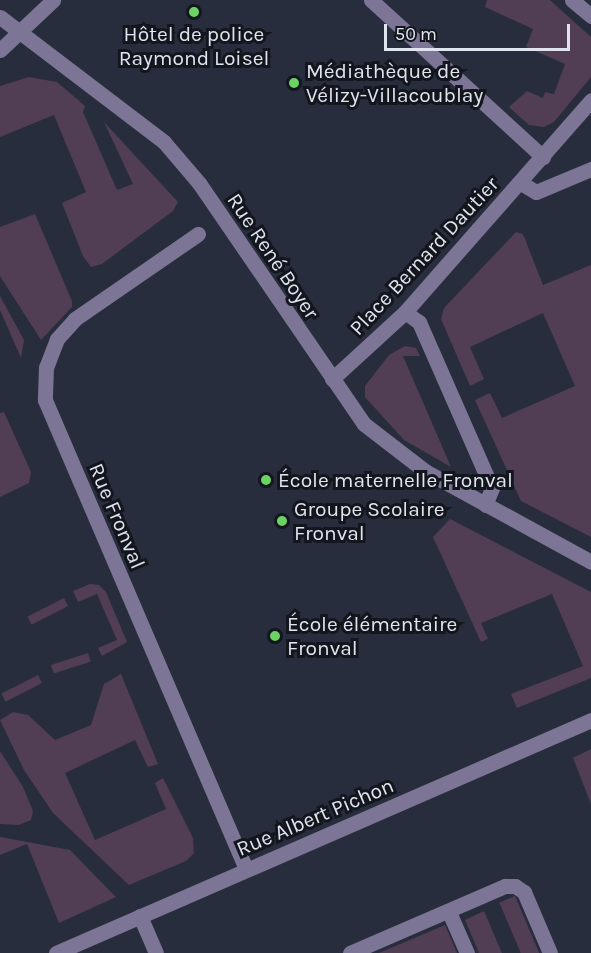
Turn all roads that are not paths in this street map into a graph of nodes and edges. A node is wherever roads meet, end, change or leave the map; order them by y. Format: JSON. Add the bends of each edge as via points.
{"nodes":[{"id":1,"x":53,"y":0,"type":"edge"},
{"id":2,"x":371,"y":0,"type":"edge"},
{"id":3,"x":573,"y":0,"type":"edge"},
{"id":4,"x":591,"y":16,"type":"edge"},
{"id":5,"x":0,"y":17,"type":"edge"},
{"id":6,"x":21,"y":32,"type":"junction"},
{"id":7,"x":0,"y":40,"type":"edge"},
{"id":8,"x":0,"y":50,"type":"edge"},
{"id":9,"x":591,"y":100,"type":"edge"},
{"id":10,"x":543,"y":157,"type":"junction"},
{"id":11,"x":591,"y":169,"type":"edge"},
{"id":12,"x":522,"y":183,"type":"junction"},
{"id":13,"x":198,"y":234,"type":"dead end"},
{"id":14,"x":405,"y":312,"type":"junction"},
{"id":15,"x":332,"y":379,"type":"junction"},
{"id":16,"x":485,"y":505,"type":"junction"},
{"id":17,"x":591,"y":562,"type":"edge"},
{"id":18,"x":591,"y":720,"type":"edge"},
{"id":19,"x":246,"y":869,"type":"junction"},
{"id":20,"x":449,"y":912,"type":"junction"},
{"id":21,"x":140,"y":916,"type":"junction"},
{"id":22,"x":56,"y":953,"type":"edge"},
{"id":23,"x":156,"y":953,"type":"edge"},
{"id":24,"x":350,"y":953,"type":"edge"},
{"id":25,"x":467,"y":953,"type":"edge"},
{"id":26,"x":550,"y":953,"type":"edge"}],
"edges":[{"from":1,"to":6,"type":"street"},
{"from":2,"to":10,"type":"street"},
{"from":3,"to":4,"type":"street"},
{"from":5,"to":6,"type":"street","name":"Rue René Boyer"},
{"from":6,"to":7,"type":"street"},
{"from":6,"to":8,"type":"street"},
{"from":6,"to":15,"type":"street","name":"Rue René Boyer","via":[[164,142],[199,183]]},
{"from":9,"to":10,"type":"street","name":"Place Bernard Dautier"},
{"from":10,"to":12,"type":"street","name":"Place Bernard Dautier"},
{"from":11,"to":12,"type":"street","via":[[536,192]]},
{"from":12,"to":14,"type":"street","name":"Place Bernard Dautier"},
{"from":13,"to":19,"type":"street","name":"Rue Fronval","via":[[75,319],[63,332],[46,367],[45,400]]},
{"from":14,"to":15,"type":"street","name":"Place Bernard Dautier"},
{"from":14,"to":16,"type":"street","via":[[419,322],[492,488]]},
{"from":15,"to":16,"type":"street","name":"Rue René Boyer","via":[[364,424],[394,450]]},
{"from":16,"to":17,"type":"street","name":"Rue René Boyer"},
{"from":18,"to":19,"type":"street","name":"Rue Albert Pichon"},
{"from":19,"to":21,"type":"street","name":"Rue Albert Pichon"},
{"from":20,"to":24,"type":"street"},
{"from":20,"to":25,"type":"street"},
{"from":20,"to":26,"type":"street","via":[[505,886],[515,886],[524,892]]},
{"from":21,"to":22,"type":"street","name":"Rue Albert Pichon"},
{"from":21,"to":23,"type":"street"}]}
